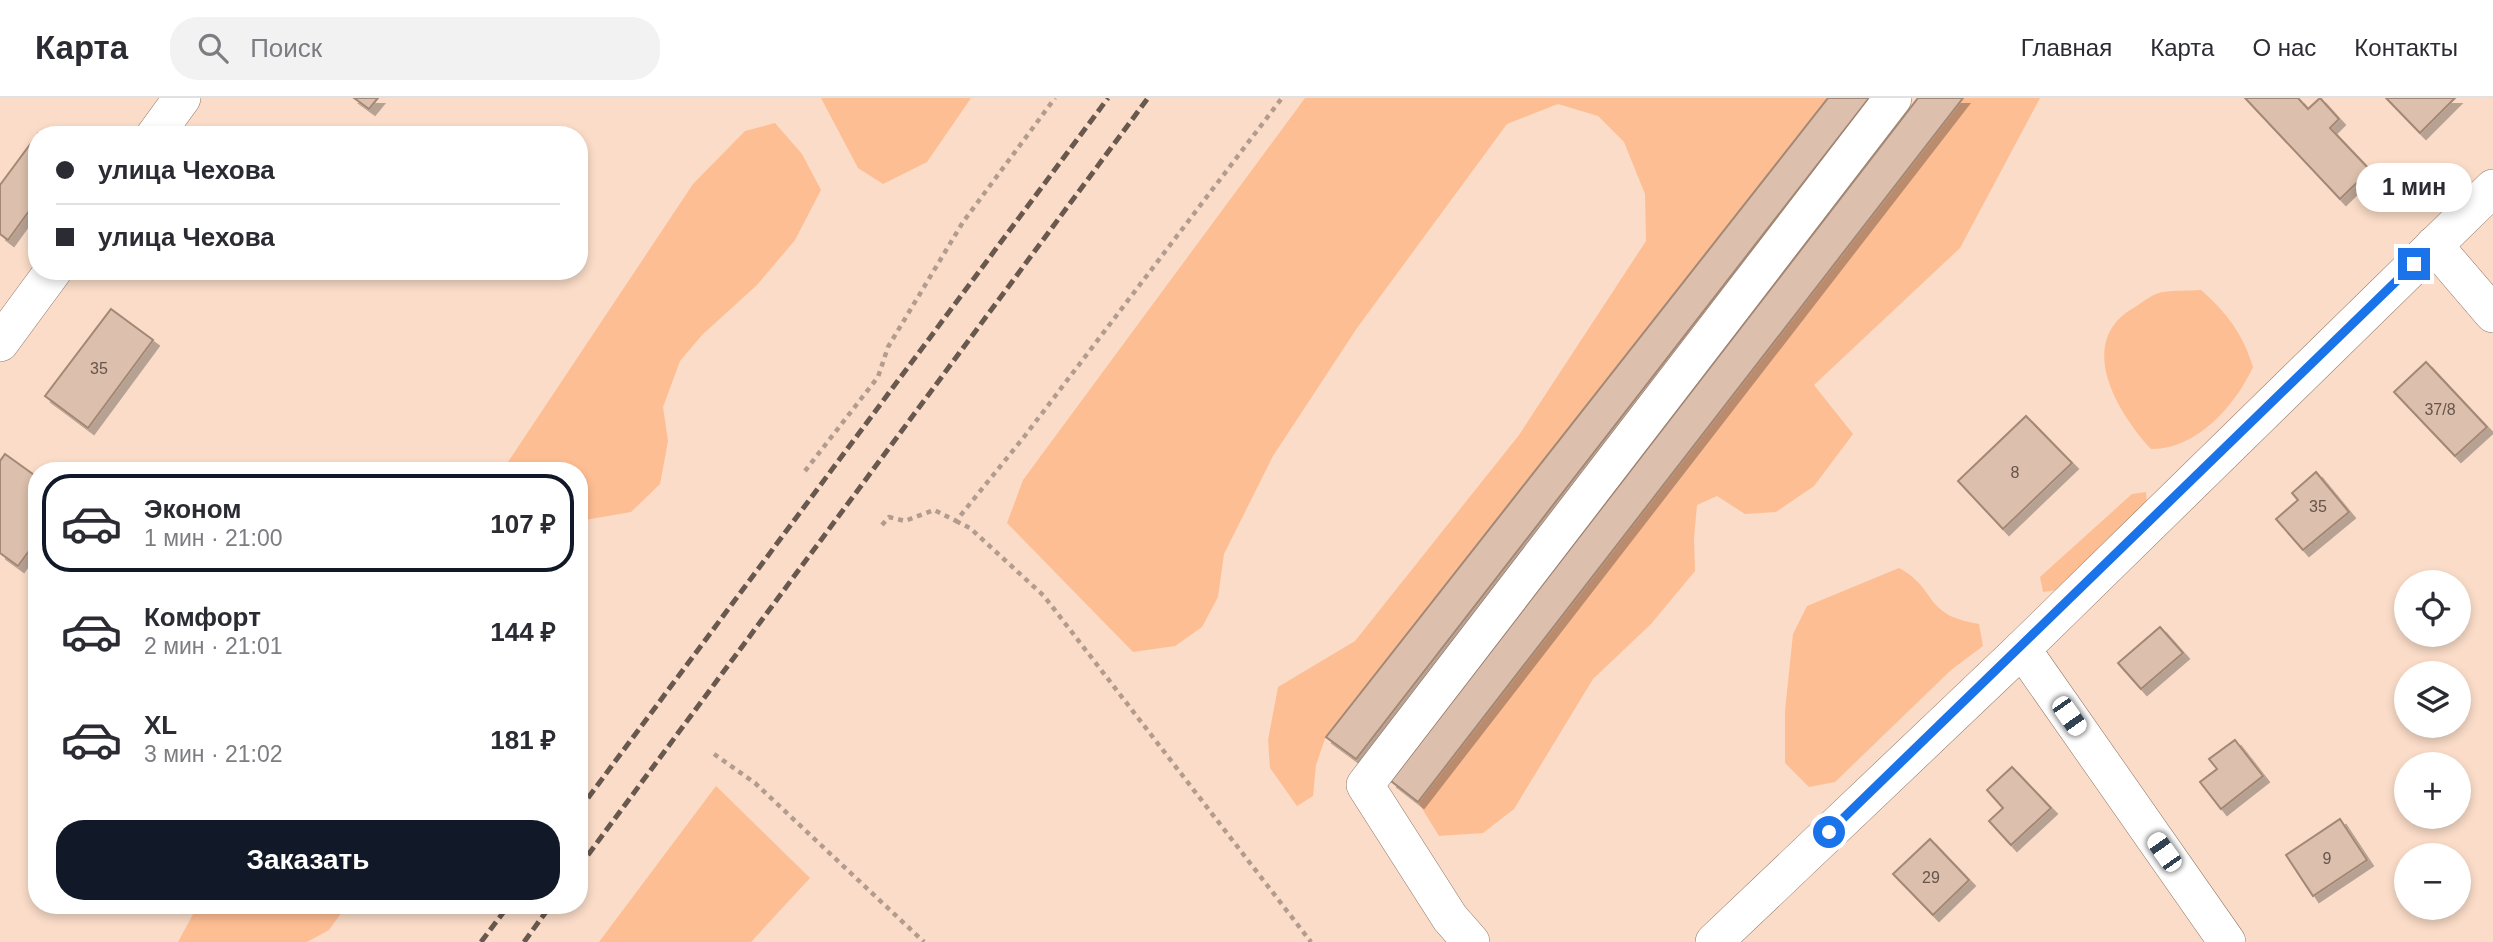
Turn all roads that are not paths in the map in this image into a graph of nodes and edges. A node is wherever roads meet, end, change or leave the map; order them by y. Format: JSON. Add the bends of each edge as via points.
{"nodes":[{"id":1,"x":182,"y":98,"type":"edge"},
{"id":2,"x":1893,"y":98,"type":"edge"},
{"id":3,"x":162,"y":126,"type":"edge"},
{"id":4,"x":2493,"y":188,"type":"edge"},
{"id":5,"x":2434,"y":245,"type":"junction"},
{"id":6,"x":46,"y":280,"type":"edge"},
{"id":7,"x":2493,"y":314,"type":"edge"},
{"id":8,"x":0,"y":343,"type":"edge"},
{"id":9,"x":2022,"y":649,"type":"junction"},
{"id":10,"x":1471,"y":942,"type":"edge"},
{"id":11,"x":1714,"y":942,"type":"edge"},
{"id":12,"x":2227,"y":942,"type":"edge"}],
"edges":[{"from":1,"to":3,"type":"street"},
{"from":2,"to":10,"type":"street","via":[[1365,785],[1450,918]]},
{"from":4,"to":5,"type":"street"},
{"from":5,"to":7,"type":"street"},
{"from":5,"to":9,"type":"street"},
{"from":6,"to":8,"type":"street"},
{"from":9,"to":11,"type":"street"},
{"from":9,"to":12,"type":"street"}]}
